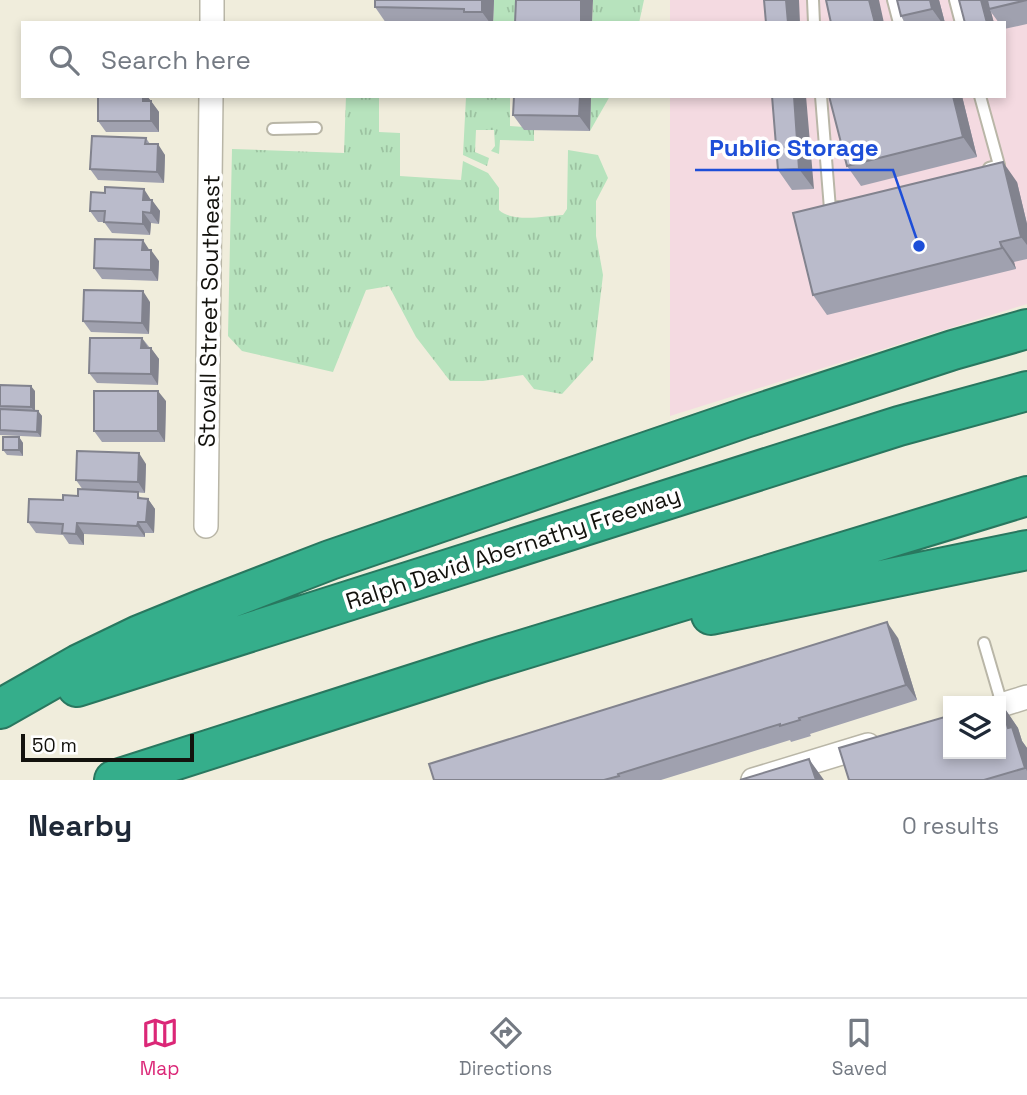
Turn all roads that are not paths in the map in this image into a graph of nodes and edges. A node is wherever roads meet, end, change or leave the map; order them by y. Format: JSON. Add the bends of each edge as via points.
{"nodes":[{"id":1,"x":212,"y":0,"type":"edge"},
{"id":2,"x":813,"y":0,"type":"edge"},
{"id":3,"x":893,"y":0,"type":"edge"},
{"id":4,"x":955,"y":0,"type":"edge"},
{"id":5,"x":212,"y":21,"type":"edge"},
{"id":6,"x":814,"y":21,"type":"edge"},
{"id":7,"x":898,"y":21,"type":"edge"},
{"id":8,"x":960,"y":21,"type":"edge"},
{"id":9,"x":211,"y":98,"type":"edge"},
{"id":10,"x":821,"y":98,"type":"edge"},
{"id":11,"x":981,"y":98,"type":"edge"},
{"id":12,"x":316,"y":128,"type":"dead end"},
{"id":13,"x":273,"y":129,"type":"dead end"},
{"id":14,"x":973,"y":172,"type":"edge"},
{"id":15,"x":843,"y":205,"type":"edge"},
{"id":16,"x":1027,"y":328,"type":"edge"},
{"id":17,"x":1027,"y":391,"type":"edge"},
{"id":18,"x":1027,"y":496,"type":"edge"},
{"id":19,"x":206,"y":526,"type":"dead end"},
{"id":20,"x":1027,"y":550,"type":"edge"},
{"id":21,"x":984,"y":643,"type":"dead end"},
{"id":22,"x":482,"y":662,"type":"junction"},
{"id":23,"x":999,"y":696,"type":"edge"},
{"id":24,"x":1027,"y":697,"type":"edge"},
{"id":25,"x":1006,"y":702,"type":"edge"},
{"id":26,"x":0,"y":710,"type":"edge"},
{"id":27,"x":883,"y":740,"type":"edge"},
{"id":28,"x":114,"y":780,"type":"edge"},
{"id":29,"x":753,"y":780,"type":"edge"}],
"edges":[{"from":1,"to":5,"type":"street"},
{"from":2,"to":6,"type":"lane"},
{"from":3,"to":7,"type":"lane"},
{"from":4,"to":8,"type":"lane"},
{"from":9,"to":19,"type":"street","name":"Stovall Street Southeast"},
{"from":10,"to":15,"type":"lane","via":[[830,209]]},
{"from":11,"to":14,"type":"lane","via":[[999,165]]},
{"from":12,"to":13,"type":"lane"},
{"from":16,"to":26,"type":"highway","via":[[745,418],[330,560],[139,635]]},
{"from":17,"to":26,"type":"highway","name":"Ralph David Abernathy Freeway","via":[[899,426]]},
{"from":18,"to":22,"type":"highway"},
{"from":20,"to":22,"type":"highway"},
{"from":21,"to":23,"type":"lane"},
{"from":22,"to":28,"type":"highway"},
{"from":24,"to":25,"type":"street"},
{"from":27,"to":29,"type":"street"}]}
